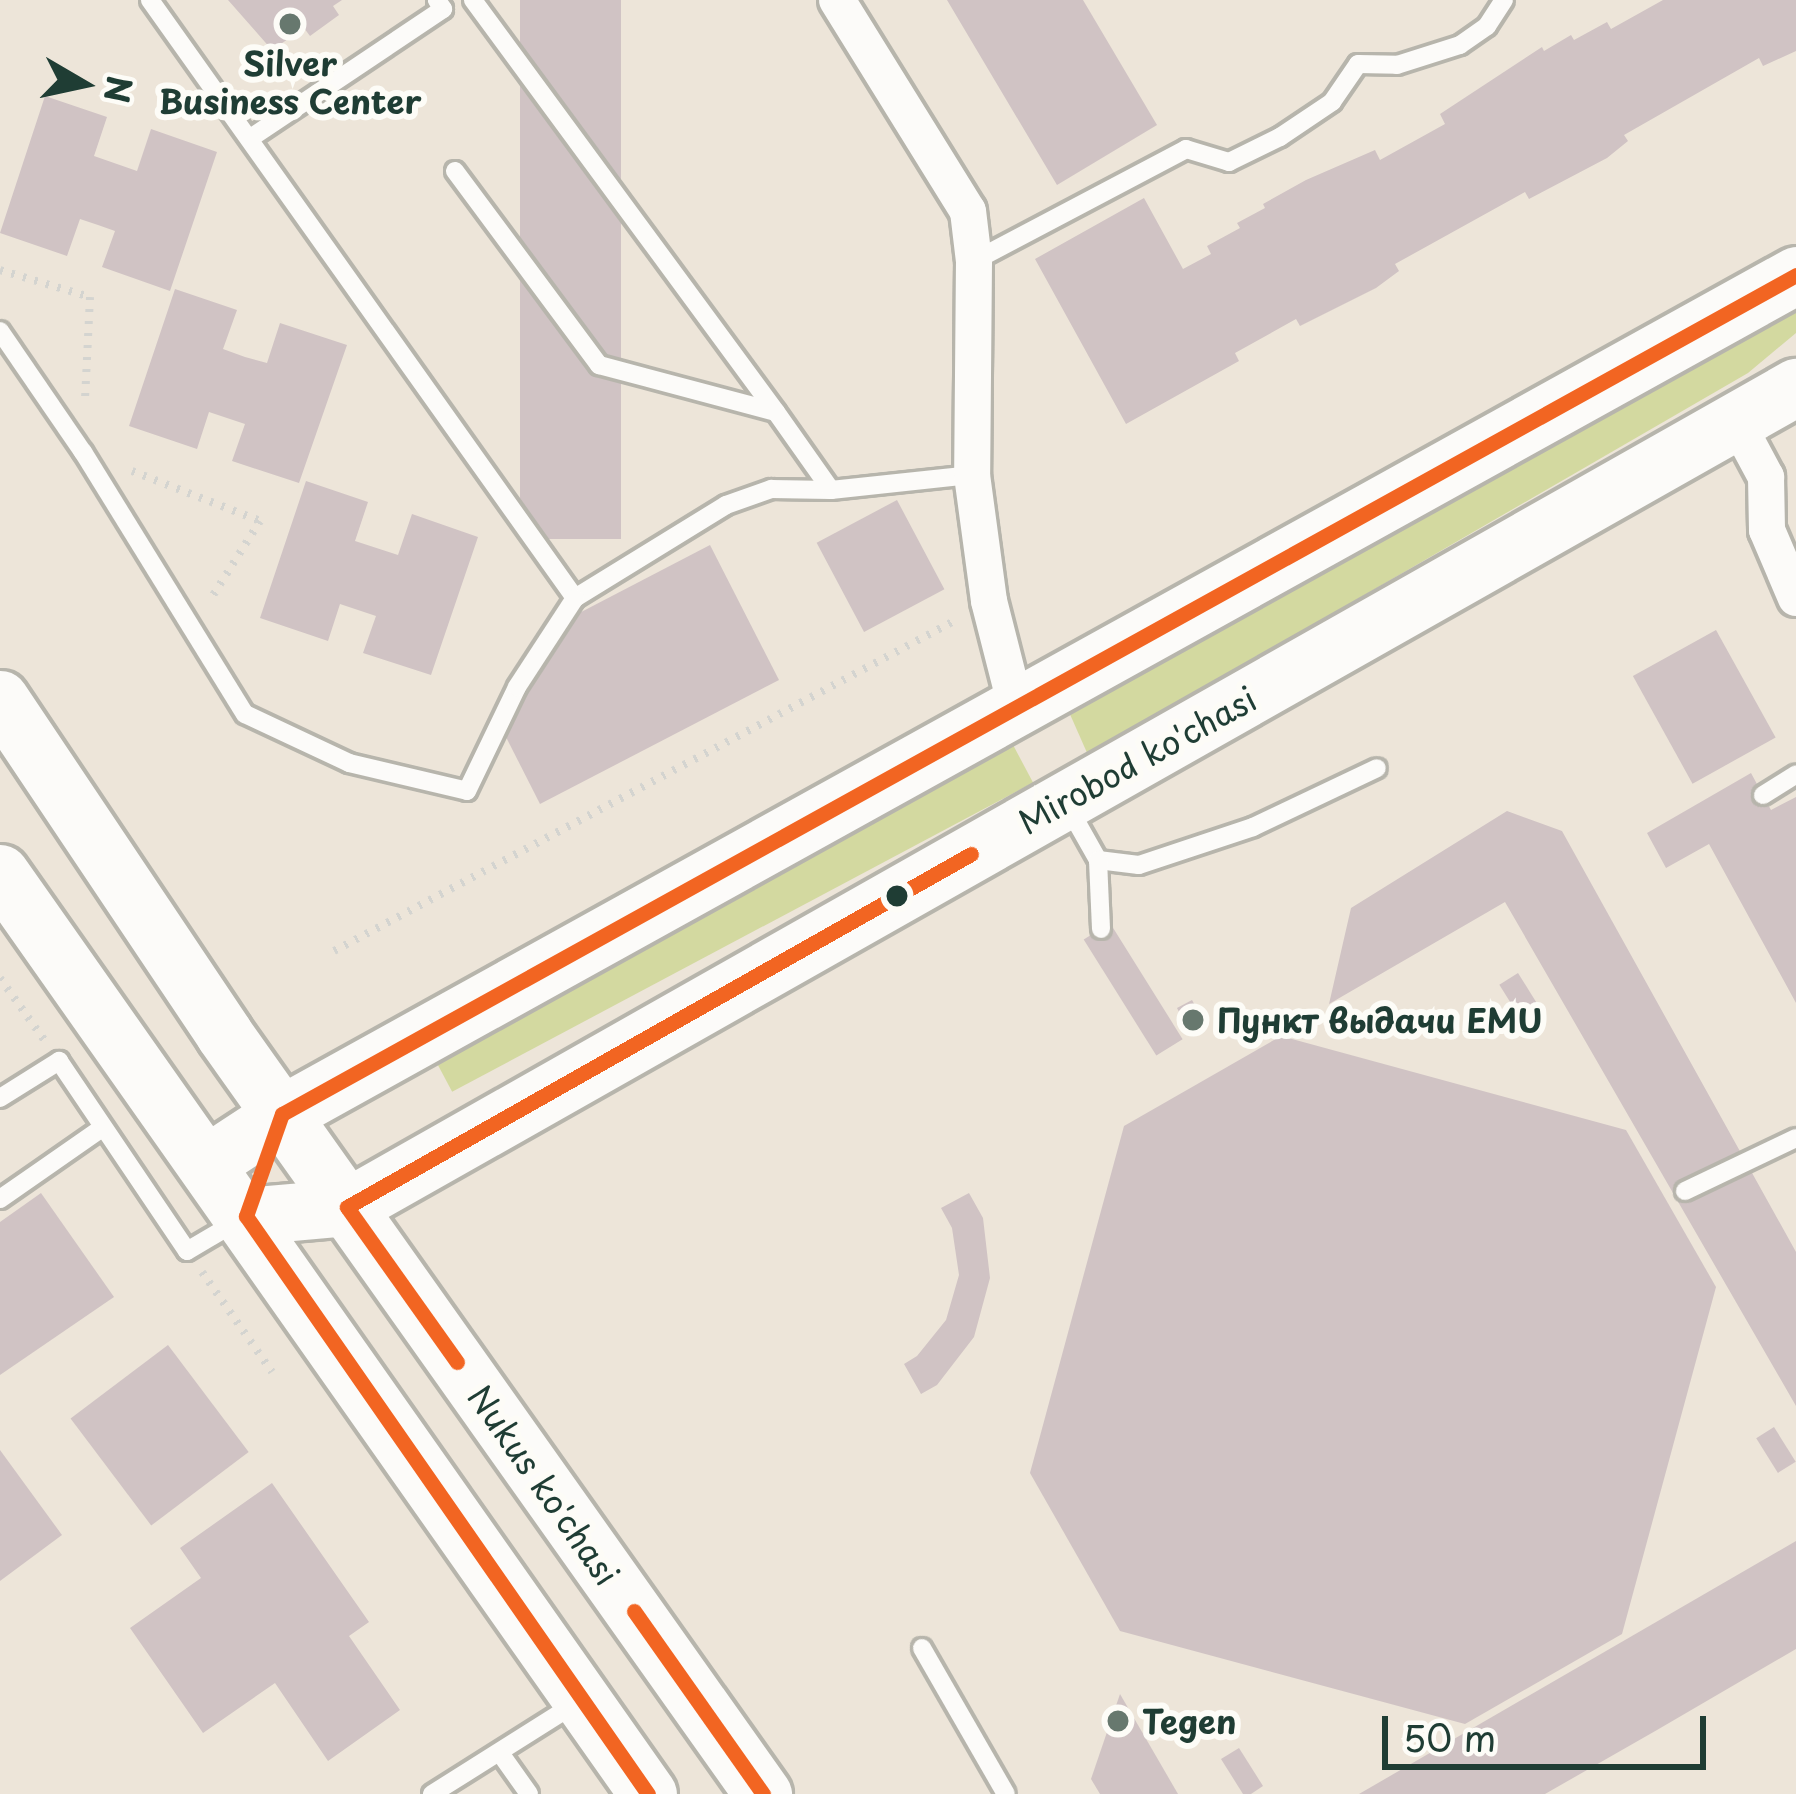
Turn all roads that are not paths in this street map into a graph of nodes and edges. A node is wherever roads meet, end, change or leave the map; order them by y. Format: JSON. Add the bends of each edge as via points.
{"nodes":[{"id":1,"x":150,"y":0,"type":"edge"},
{"id":2,"x":436,"y":0,"type":"edge"},
{"id":3,"x":473,"y":0,"type":"edge"},
{"id":4,"x":837,"y":0,"type":"edge"},
{"id":5,"x":1504,"y":0,"type":"edge"},
{"id":6,"x":252,"y":137,"type":"junction"},
{"id":7,"x":455,"y":171,"type":"dead end"},
{"id":8,"x":974,"y":261,"type":"junction"},
{"id":9,"x":1796,"y":274,"type":"edge"},
{"id":10,"x":0,"y":331,"type":"edge"},
{"id":11,"x":1796,"y":387,"type":"edge"},
{"id":12,"x":776,"y":412,"type":"junction"},
{"id":13,"x":1736,"y":421,"type":"junction"},
{"id":14,"x":972,"y":475,"type":"junction"},
{"id":15,"x":831,"y":490,"type":"junction"},
{"id":16,"x":575,"y":598,"type":"junction"},
{"id":17,"x":1796,"y":598,"type":"edge"},
{"id":18,"x":0,"y":699,"type":"edge"},
{"id":19,"x":1016,"y":707,"type":"junction"},
{"id":20,"x":1377,"y":768,"type":"dead end"},
{"id":21,"x":1796,"y":774,"type":"edge"},
{"id":22,"x":1763,"y":795,"type":"dead end"},
{"id":23,"x":1064,"y":801,"type":"junction"},
{"id":24,"x":1098,"y":860,"type":"junction"},
{"id":25,"x":0,"y":872,"type":"edge"},
{"id":26,"x":1100,"y":929,"type":"dead end"},
{"id":27,"x":0,"y":1098,"type":"edge"},
{"id":28,"x":282,"y":1114,"type":"junction"},
{"id":29,"x":102,"y":1128,"type":"junction"},
{"id":30,"x":1796,"y":1138,"type":"edge"},
{"id":31,"x":209,"y":1162,"type":"junction"},
{"id":32,"x":1685,"y":1191,"type":"dead end"},
{"id":33,"x":0,"y":1199,"type":"edge"},
{"id":34,"x":347,"y":1207,"type":"junction"},
{"id":35,"x":246,"y":1216,"type":"junction"},
{"id":36,"x":922,"y":1648,"type":"dead end"},
{"id":37,"x":583,"y":1700,"type":"junction"},
{"id":38,"x":500,"y":1753,"type":"junction"},
{"id":39,"x":432,"y":1794,"type":"edge"},
{"id":40,"x":530,"y":1794,"type":"edge"},
{"id":41,"x":648,"y":1794,"type":"edge"},
{"id":42,"x":763,"y":1794,"type":"edge"},
{"id":43,"x":1006,"y":1794,"type":"edge"}],
"edges":[{"from":1,"to":6,"type":"lane"},
{"from":2,"to":6,"type":"lane","via":[[443,10]]},
{"from":3,"to":12,"type":"lane"},
{"from":4,"to":8,"type":"street","via":[[968,211]]},
{"from":5,"to":8,"type":"lane","via":[[1487,26],[1460,45],[1397,65],[1358,64],[1332,102],[1280,137],[1229,162],[1186,148]]},
{"from":6,"to":16,"type":"lane"},
{"from":7,"to":12,"type":"lane","via":[[598,365]]},
{"from":8,"to":14,"type":"street"},
{"from":9,"to":19,"type":"main road"},
{"from":10,"to":16,"type":"lane","via":[[244,714],[349,764],[467,791],[518,687]]},
{"from":11,"to":13,"type":"main road","name":"Mirobod ko'chasi"},
{"from":12,"to":15,"type":"lane"},
{"from":13,"to":17,"type":"street","via":[[1766,477],[1768,530]]},
{"from":13,"to":23,"type":"main road","name":"Mirobod ko'chasi"},
{"from":14,"to":15,"type":"lane"},
{"from":14,"to":19,"type":"street","via":[[988,601]]},
{"from":15,"to":16,"type":"lane","via":[[771,489],[726,505]]},
{"from":18,"to":28,"type":"main road","name":"Nukus ko'chasi"},
{"from":19,"to":28,"type":"main road"},
{"from":20,"to":24,"type":"lane","via":[[1196,848],[1139,866]]},
{"from":21,"to":22,"type":"lane"},
{"from":23,"to":24,"type":"lane"},
{"from":23,"to":34,"type":"main road","name":"Mirobod ko'chasi"},
{"from":24,"to":26,"type":"lane"},
{"from":25,"to":31,"type":"main road"},
{"from":27,"to":29,"type":"lane","via":[[59,1061]]},
{"from":28,"to":31,"type":"main road"},
{"from":28,"to":34,"type":"main road","name":"Nukus ko'chasi"},
{"from":28,"to":35,"type":"main road"},
{"from":29,"to":33,"type":"lane"},
{"from":29,"to":35,"type":"lane","via":[[188,1251]]},
{"from":30,"to":32,"type":"lane"},
{"from":31,"to":35,"type":"main road"},
{"from":34,"to":35,"type":"main road","name":"Mirobod ko'chasi"},
{"from":34,"to":42,"type":"main road","name":"Nukus ko'chasi"},
{"from":35,"to":37,"type":"main road"},
{"from":36,"to":43,"type":"lane"},
{"from":37,"to":38,"type":"lane"},
{"from":37,"to":41,"type":"main road"},
{"from":38,"to":39,"type":"lane"},
{"from":38,"to":40,"type":"lane"}]}
